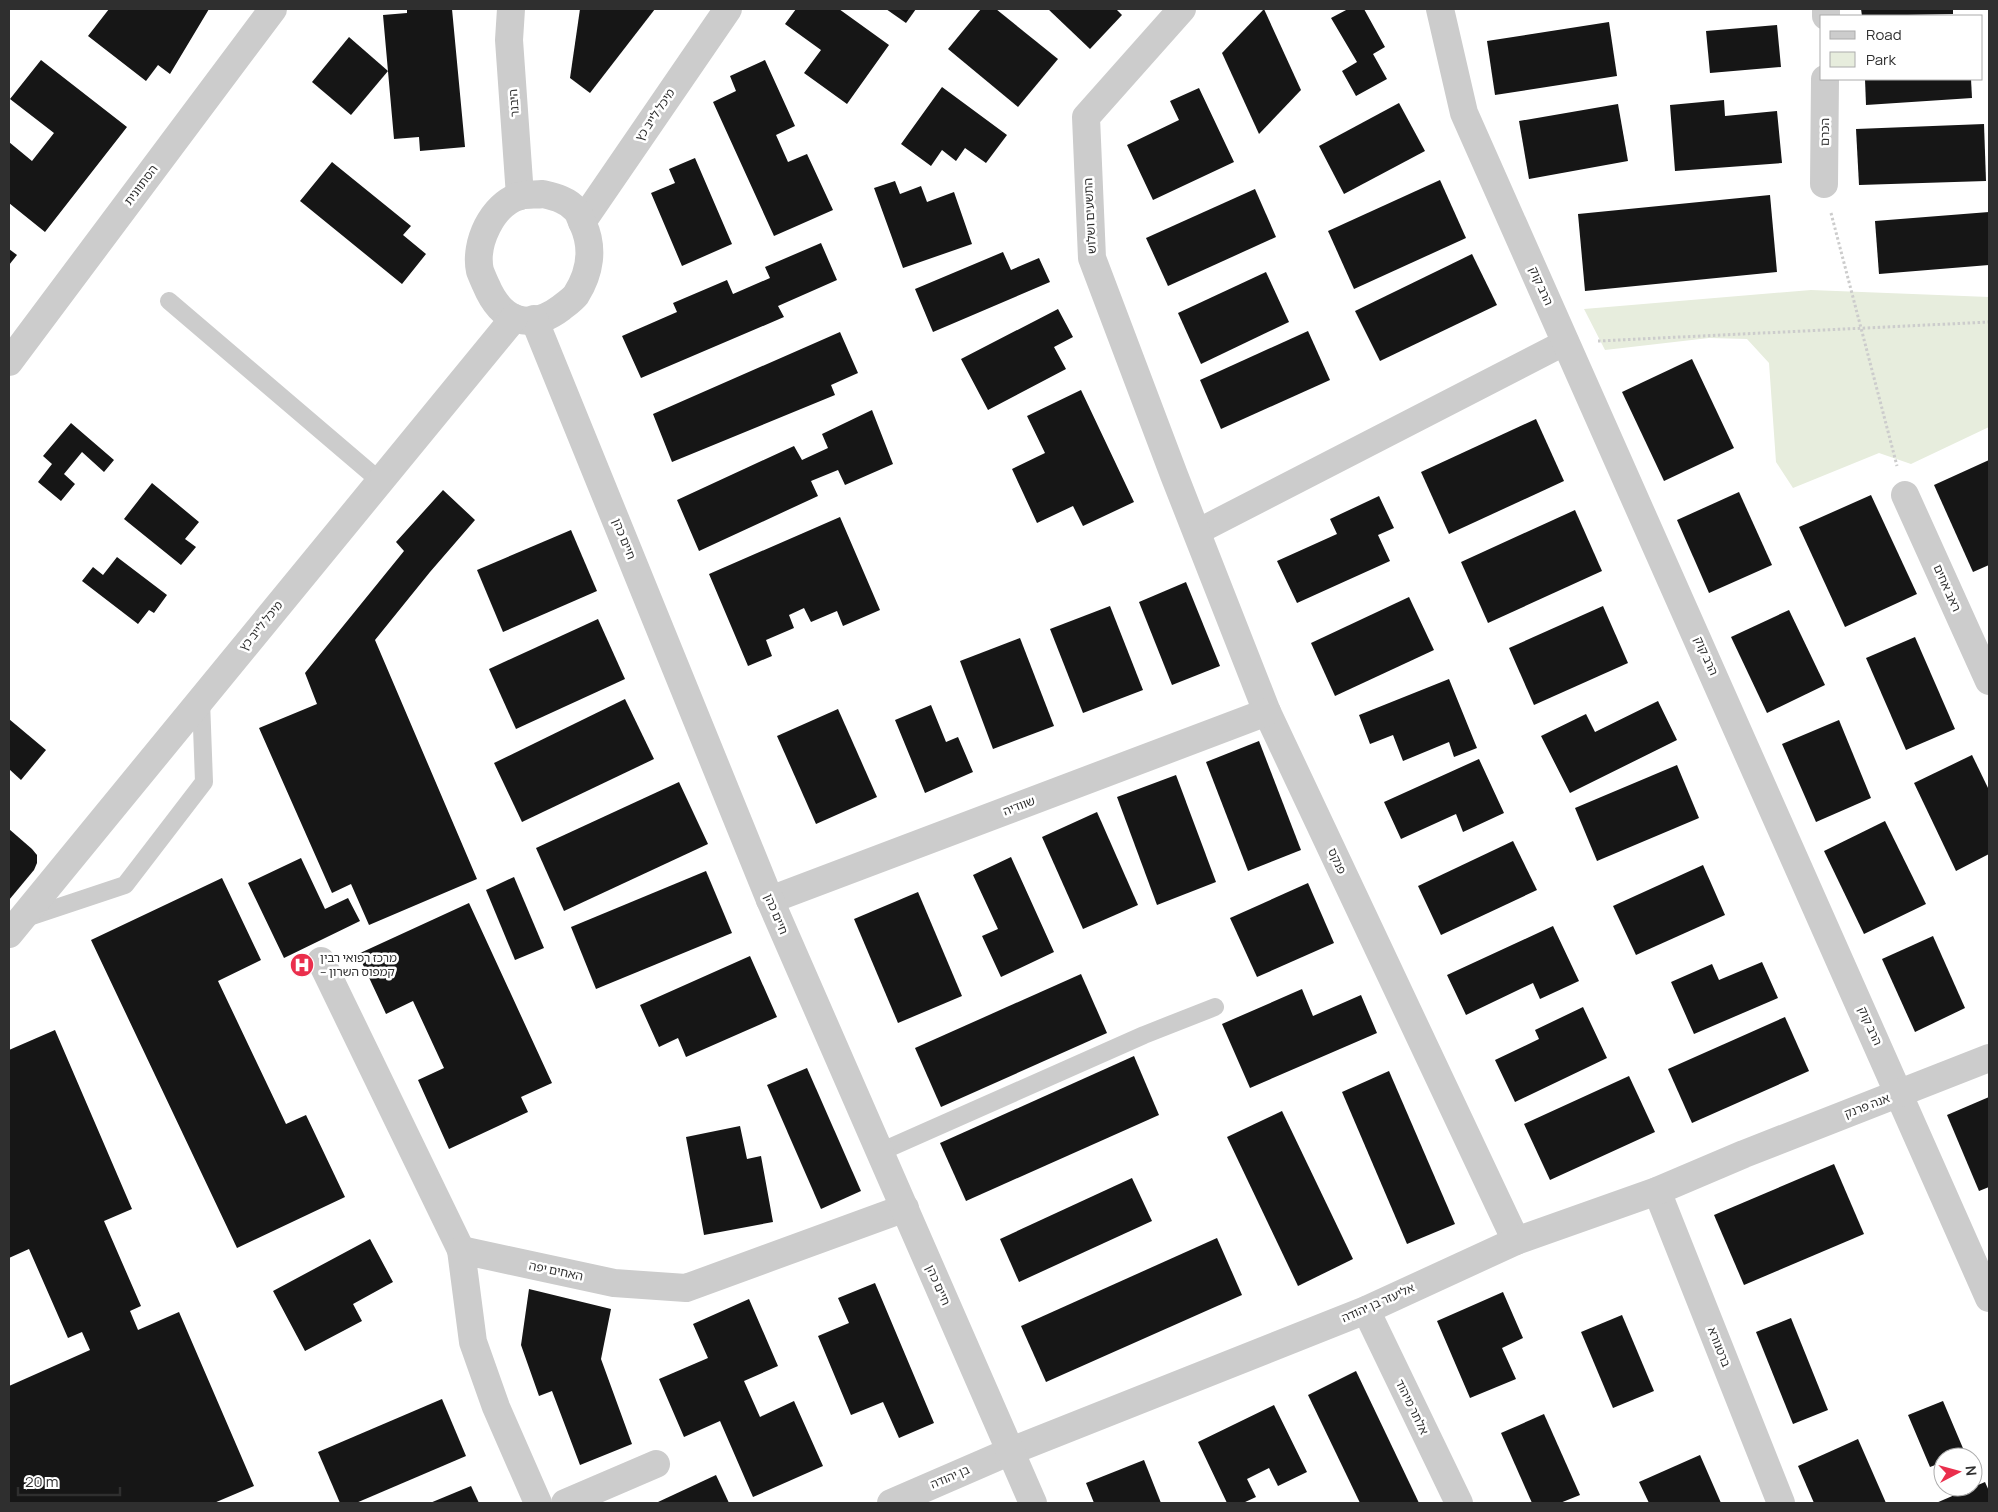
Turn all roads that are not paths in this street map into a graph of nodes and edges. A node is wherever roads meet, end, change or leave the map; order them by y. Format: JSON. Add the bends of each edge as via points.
{"nodes":[{"id":1,"x":273,"y":9,"type":"edge"},
{"id":2,"x":511,"y":9,"type":"edge"},
{"id":3,"x":728,"y":9,"type":"edge"},
{"id":4,"x":1182,"y":9,"type":"edge"},
{"id":5,"x":1440,"y":9,"type":"edge"},
{"id":6,"x":1825,"y":80,"type":"edge"},
{"id":7,"x":1824,"y":184,"type":"road end"},
{"id":8,"x":520,"y":196,"type":"junction"},
{"id":9,"x":582,"y":222,"type":"junction"},
{"id":10,"x":169,"y":301,"type":"dead end"},
{"id":11,"x":524,"y":319,"type":"junction"},
{"id":12,"x":1566,"y":342,"type":"junction"},
{"id":13,"x":9,"y":362,"type":"edge"},
{"id":14,"x":1174,"y":475,"type":"joint"},
{"id":15,"x":380,"y":481,"type":"junction"},
{"id":16,"x":1905,"y":495,"type":"road end"},
{"id":17,"x":1197,"y":532,"type":"junction"},
{"id":18,"x":1989,"y":681,"type":"edge"},
{"id":19,"x":201,"y":700,"type":"junction"},
{"id":20,"x":1267,"y":712,"type":"junction"},
{"id":21,"x":770,"y":900,"type":"junction"},
{"id":22,"x":14,"y":927,"type":"edge"},
{"id":23,"x":321,"y":961,"type":"dead end"},
{"id":24,"x":1215,"y":1007,"type":"dead end"},
{"id":25,"x":1989,"y":1058,"type":"edge"},
{"id":26,"x":1900,"y":1093,"type":"junction"},
{"id":27,"x":880,"y":1152,"type":"junction"},
{"id":28,"x":1744,"y":1154,"type":"joint"},
{"id":29,"x":1657,"y":1191,"type":"junction"},
{"id":30,"x":905,"y":1208,"type":"junction"},
{"id":31,"x":1516,"y":1241,"type":"junction"},
{"id":32,"x":461,"y":1250,"type":"junction"},
{"id":33,"x":1989,"y":1298,"type":"edge"},
{"id":34,"x":1366,"y":1310,"type":"junction"},
{"id":35,"x":1011,"y":1451,"type":"junction"},
{"id":36,"x":656,"y":1464,"type":"dead end"},
{"id":37,"x":538,"y":1503,"type":"edge"},
{"id":38,"x":565,"y":1503,"type":"edge"},
{"id":39,"x":890,"y":1503,"type":"edge"},
{"id":40,"x":1033,"y":1503,"type":"edge"},
{"id":41,"x":1459,"y":1503,"type":"edge"},
{"id":42,"x":1781,"y":1503,"type":"edge"}],
"edges":[{"from":1,"to":13,"type":"street","name":"הסתוונית"},
{"from":2,"to":8,"type":"street","name":"היבנר","via":[[509,40]]},
{"from":3,"to":9,"type":"street","name":"מיכל לייב כץ"},
{"from":4,"to":14,"type":"street","name":"התשעים ושלוש","via":[[1086,117],[1092,258]]},
{"from":5,"to":12,"type":"street","name":"הרב קוק","via":[[1464,113]]},
{"from":6,"to":7,"type":"street","name":"הכרם"},
{"from":8,"to":9,"type":"street","via":[[543,194],[562,199],[577,210]]},
{"from":8,"to":11,"type":"street","via":[[495,213],[481,240],[480,270],[501,311]]},
{"from":9,"to":11,"type":"street","via":[[590,238],[589,270],[575,297],[550,316]]},
{"from":10,"to":15,"type":"lane"},
{"from":11,"to":15,"type":"street","name":"מיכל לייב כץ"},
{"from":11,"to":21,"type":"street","name":"חיים כהן"},
{"from":12,"to":17,"type":"street"},
{"from":12,"to":26,"type":"street","name":"הרב קוק"},
{"from":14,"to":17,"type":"street","name":"פנקס"},
{"from":15,"to":19,"type":"street","name":"מיכל לייב כץ"},
{"from":16,"to":18,"type":"street","name":"ראב אחים"},
{"from":17,"to":20,"type":"street","name":"פנקס"},
{"from":19,"to":22,"type":"street","name":"מיכל לייב כץ"},
{"from":19,"to":22,"type":"lane","via":[[204,782],[126,885]]},
{"from":20,"to":21,"type":"street","name":"שוודיה"},
{"from":20,"to":31,"type":"street","name":"פנקס"},
{"from":21,"to":27,"type":"street","name":"חיים כהן"},
{"from":23,"to":32,"type":"street"},
{"from":24,"to":27,"type":"lane","via":[[1144,1035]]},
{"from":25,"to":26,"type":"street","name":"אנה פרנק"},
{"from":26,"to":28,"type":"street","name":"אנה פרנק"},
{"from":26,"to":33,"type":"street","name":"הרב קוק"},
{"from":27,"to":30,"type":"street","name":"חיים כהן"},
{"from":28,"to":29,"type":"street","name":"אליעזר בן יהודה"},
{"from":29,"to":31,"type":"street","name":"אליעזר בן יהודה"},
{"from":29,"to":42,"type":"street","name":"ברטנורא"},
{"from":30,"to":32,"type":"street","name":"האחים יפה","via":[[686,1288],[614,1283]]},
{"from":30,"to":35,"type":"street","name":"חיים כהן"},
{"from":31,"to":34,"type":"street","name":"אליעזר בן יהודה"},
{"from":32,"to":37,"type":"street","via":[[473,1342],[496,1407]]},
{"from":34,"to":35,"type":"street","name":"אליעזר בן יהודה"},
{"from":34,"to":41,"type":"street","name":"אלתר מיהוד"},
{"from":35,"to":39,"type":"street","name":"בן יהודה"},
{"from":35,"to":40,"type":"street","name":"חיים כהן"},
{"from":36,"to":38,"type":"street"}]}
